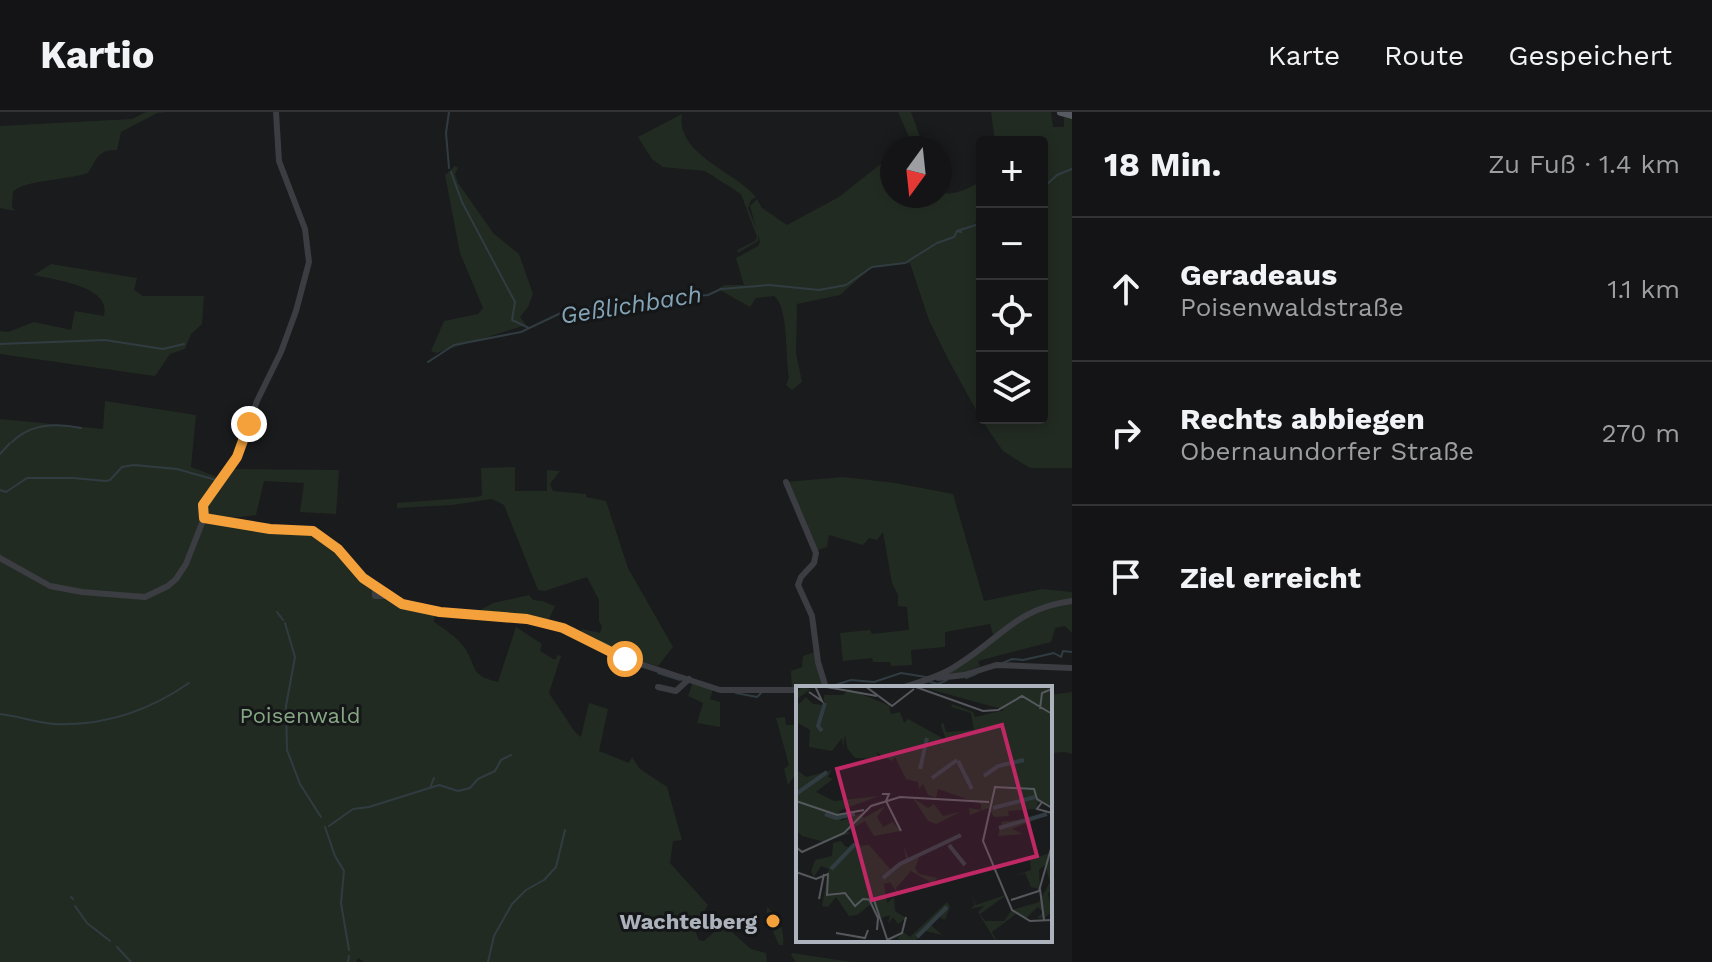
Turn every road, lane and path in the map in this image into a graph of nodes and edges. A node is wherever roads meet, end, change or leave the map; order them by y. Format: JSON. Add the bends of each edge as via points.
{"nodes":[{"id":1,"x":276,"y":112,"type":"edge"},
{"id":2,"x":1061,"y":112,"type":"edge"},
{"id":3,"x":1072,"y":115,"type":"edge"},
{"id":4,"x":786,"y":482,"type":"dead end"},
{"id":5,"x":204,"y":518,"type":"junction"},
{"id":6,"x":0,"y":558,"type":"edge"},
{"id":7,"x":1072,"y":601,"type":"edge"},
{"id":8,"x":1072,"y":668,"type":"edge"},
{"id":9,"x":934,"y":678,"type":"junction"},
{"id":10,"x":689,"y":679,"type":"junction"},
{"id":11,"x":825,"y":686,"type":"edge"},
{"id":12,"x":908,"y":686,"type":"edge"},
{"id":13,"x":658,"y":687,"type":"dead end"},
{"id":14,"x":796,"y":690,"type":"edge"}],
"edges":[{"from":1,"to":5,"type":"street","via":[[279,161],[305,229],[309,262],[281,352],[237,457],[203,505]]},
{"from":2,"to":3,"type":"main road"},
{"from":4,"to":11,"type":"street","via":[[816,553],[798,585],[812,616]]},
{"from":5,"to":6,"type":"street","via":[[176,579],[145,597],[50,586]]},
{"from":5,"to":10,"type":"street","via":[[316,532],[375,587],[375,596],[430,610],[527,619],[572,630],[625,659]]},
{"from":7,"to":9,"type":"street","via":[[1038,608]]},
{"from":8,"to":9,"type":"street","via":[[996,665]]},
{"from":9,"to":12,"type":"street"},
{"from":10,"to":13,"type":"street","via":[[676,691]]},
{"from":10,"to":14,"type":"street","via":[[720,690]]}]}
